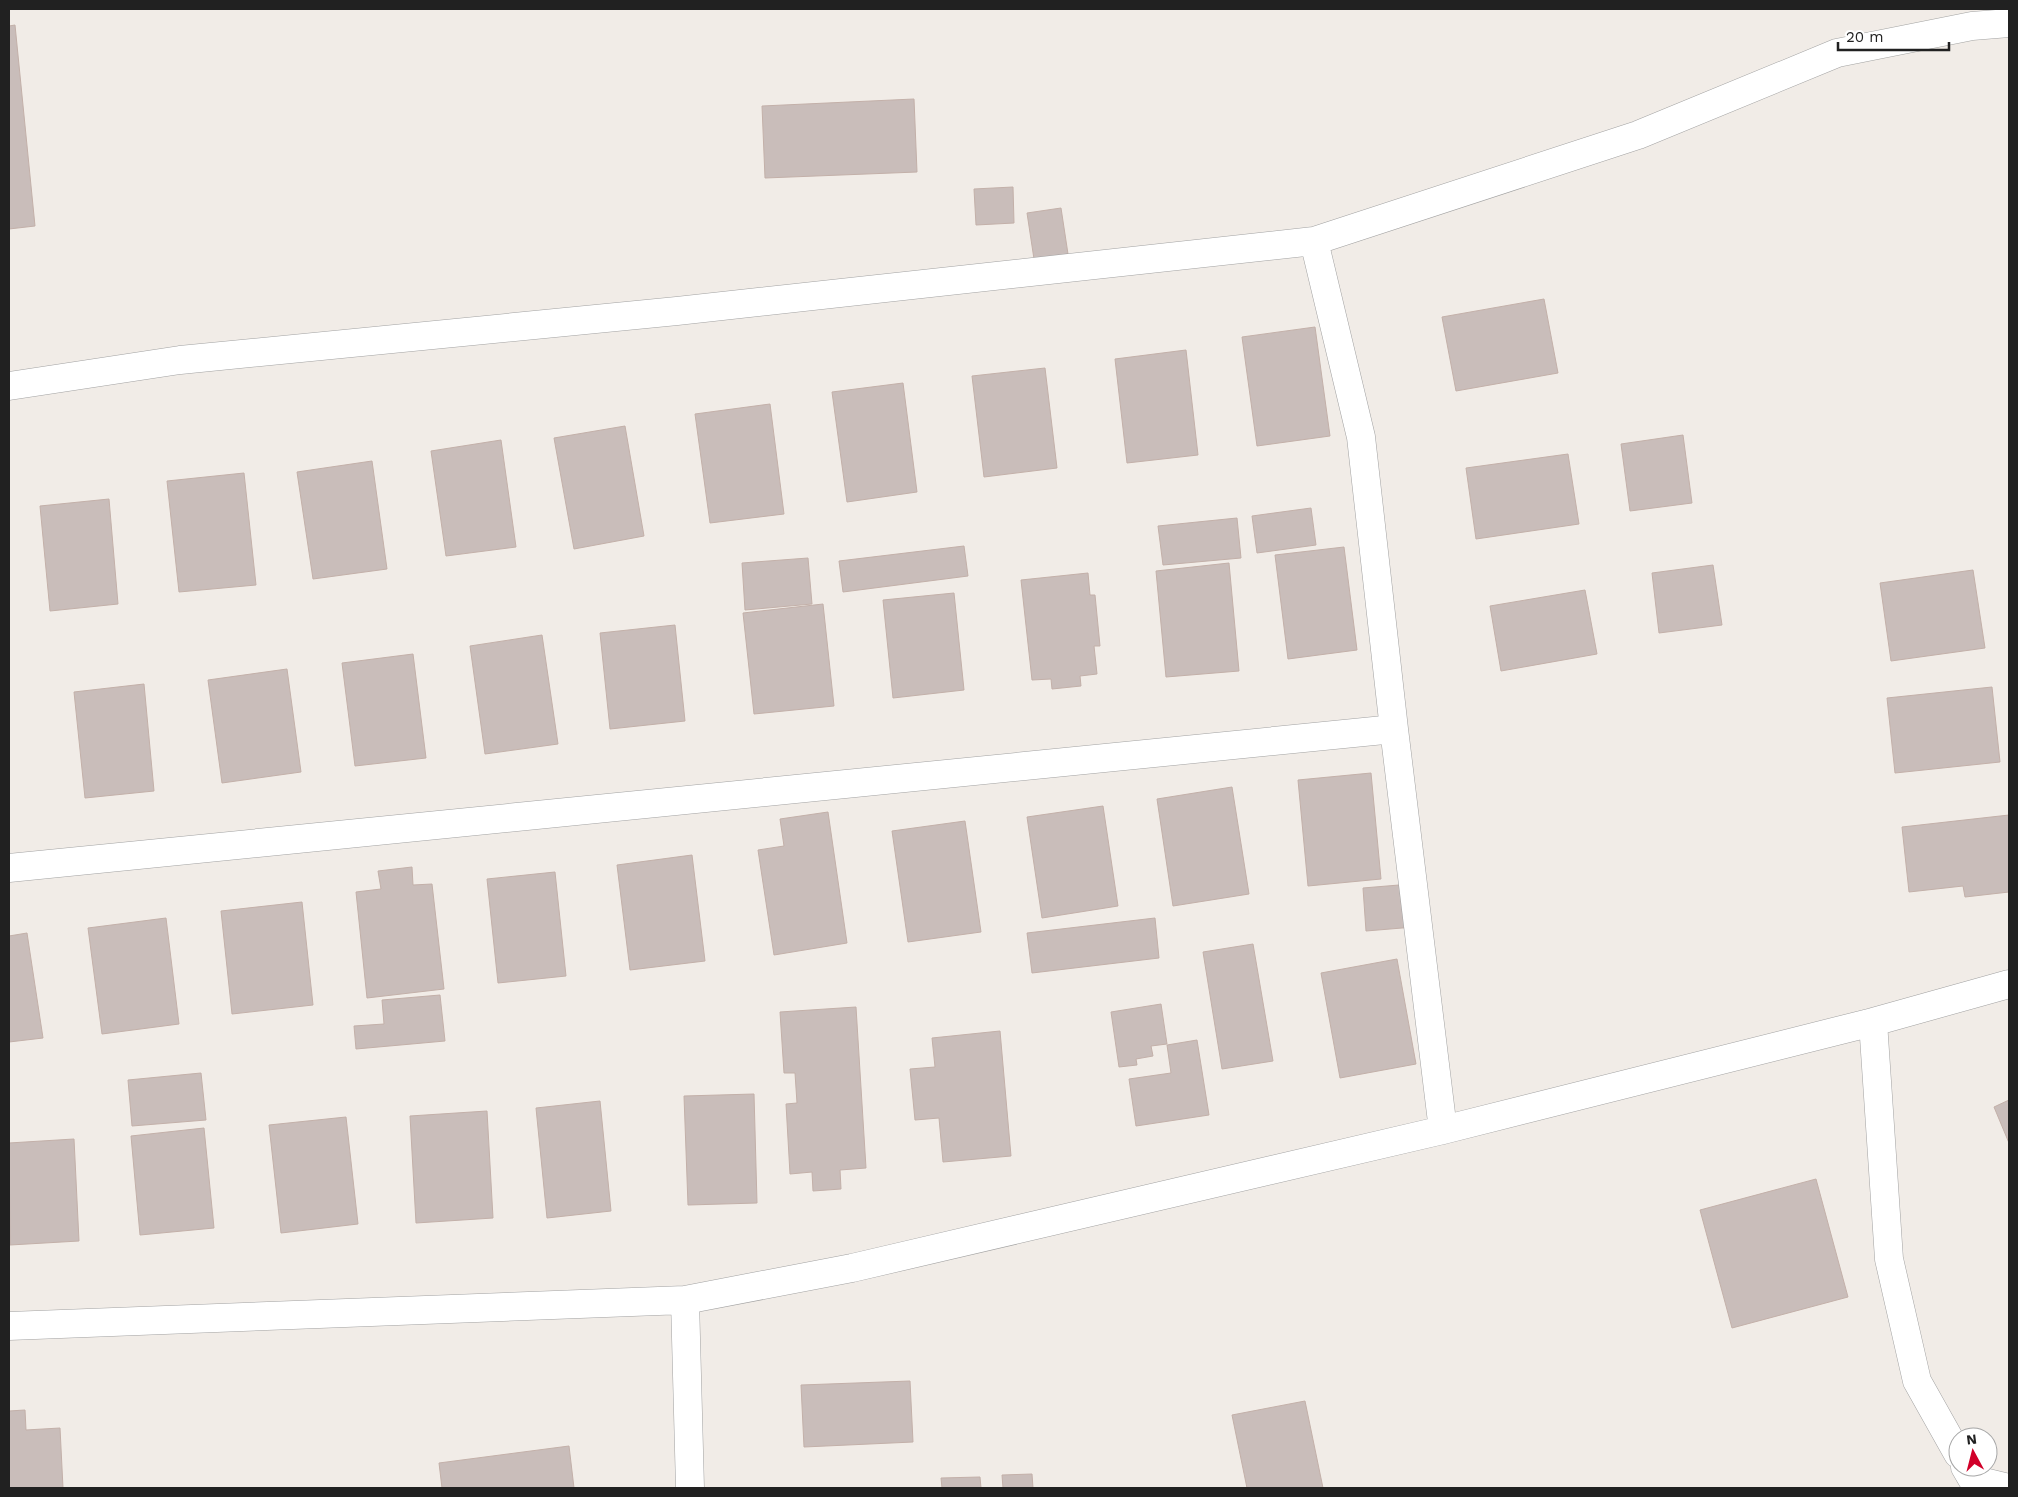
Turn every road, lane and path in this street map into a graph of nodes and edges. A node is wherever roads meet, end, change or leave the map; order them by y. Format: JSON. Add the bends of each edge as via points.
{"nodes":[{"id":1,"x":2009,"y":23,"type":"edge"},
{"id":2,"x":1314,"y":241,"type":"junction"},
{"id":3,"x":9,"y":386,"type":"edge"},
{"id":4,"x":1394,"y":728,"type":"junction"},
{"id":5,"x":9,"y":868,"type":"edge"},
{"id":6,"x":2009,"y":984,"type":"edge"},
{"id":7,"x":1873,"y":1022,"type":"junction"},
{"id":8,"x":1443,"y":1130,"type":"junction"},
{"id":9,"x":685,"y":1300,"type":"junction"},
{"id":10,"x":9,"y":1326,"type":"edge"},
{"id":11,"x":1948,"y":1436,"type":"edge"},
{"id":12,"x":1971,"y":1477,"type":"edge"},
{"id":13,"x":690,"y":1488,"type":"edge"},
{"id":14,"x":2009,"y":1488,"type":"edge"}],
"edges":[{"from":1,"to":2,"type":"street","via":[[1972,26],[1837,53],[1638,134]]},
{"from":2,"to":3,"type":"street","via":[[677,311],[180,360]]},
{"from":2,"to":4,"type":"street","via":[[1361,437]]},
{"from":4,"to":5,"type":"street"},
{"from":4,"to":8,"type":"street"},
{"from":6,"to":7,"type":"street"},
{"from":7,"to":8,"type":"street"},
{"from":7,"to":11,"type":"street","via":[[1889,1260],[1917,1381]]},
{"from":8,"to":9,"type":"street","via":[[852,1268]]},
{"from":9,"to":10,"type":"street"},
{"from":9,"to":13,"type":"street"},
{"from":12,"to":14,"type":"street"}]}
